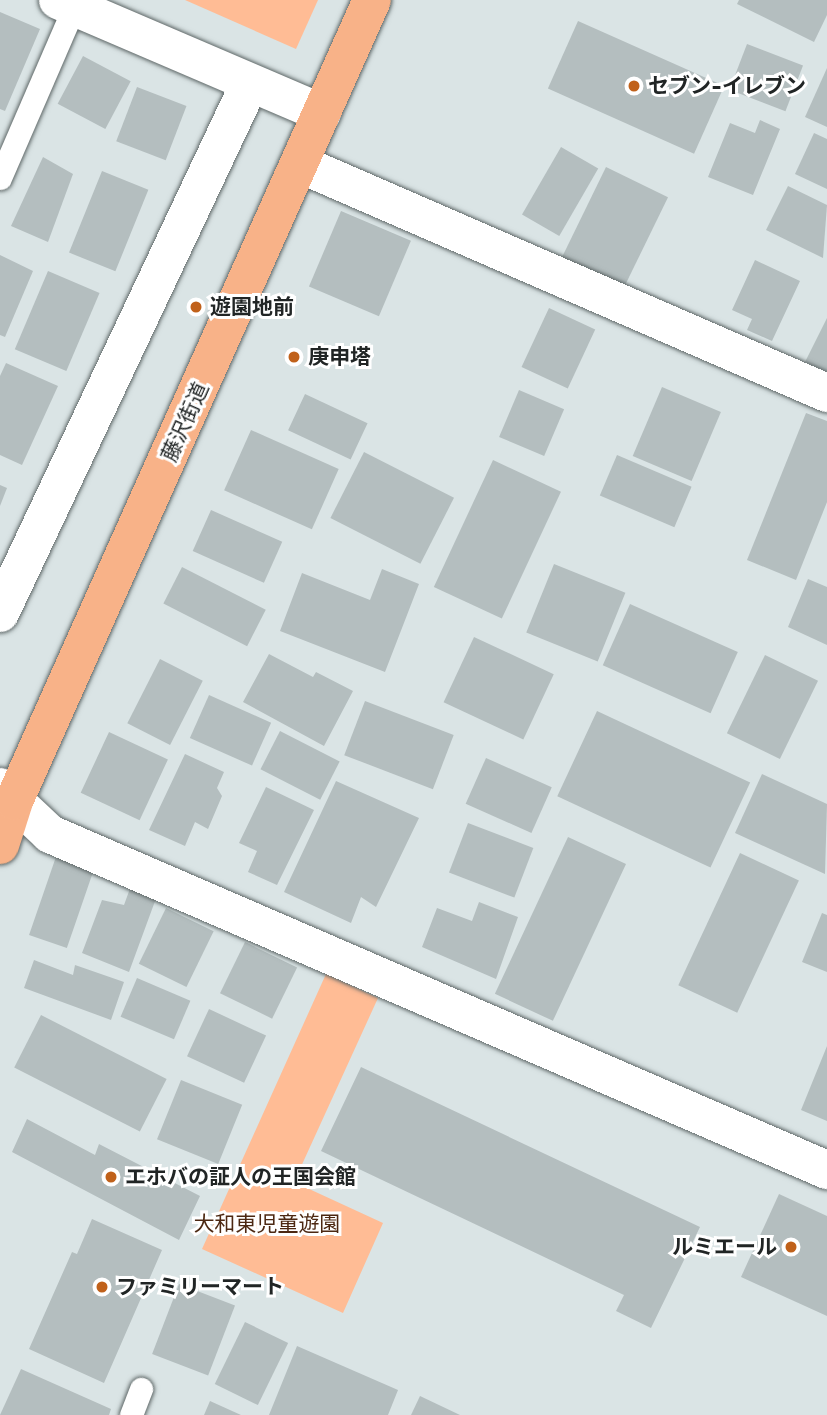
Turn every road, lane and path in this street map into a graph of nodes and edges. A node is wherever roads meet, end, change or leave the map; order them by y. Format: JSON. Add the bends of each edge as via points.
{"nodes":[{"id":1,"x":372,"y":0,"type":"edge"},
{"id":2,"x":70,"y":2,"type":"edge"},
{"id":3,"x":250,"y":83,"type":"junction"},
{"id":4,"x":322,"y":113,"type":"junction"},
{"id":5,"x":300,"y":164,"type":"junction"},
{"id":6,"x":0,"y":178,"type":"edge"},
{"id":7,"x":827,"y":393,"type":"edge"},
{"id":8,"x":0,"y":613,"type":"edge"},
{"id":9,"x":7,"y":794,"type":"edge"},
{"id":10,"x":0,"y":845,"type":"edge"},
{"id":11,"x":827,"y":1170,"type":"edge"},
{"id":12,"x":141,"y":1389,"type":"dead end"},
{"id":13,"x":131,"y":1415,"type":"edge"}],
"edges":[{"from":1,"to":4,"type":"highway","name":"藤沢街道"},
{"from":2,"to":3,"type":"street"},
{"from":2,"to":6,"type":"lane"},
{"from":3,"to":4,"type":"street"},
{"from":3,"to":8,"type":"street"},
{"from":4,"to":5,"type":"highway","name":"藤沢街道"},
{"from":5,"to":7,"type":"street"},
{"from":5,"to":9,"type":"highway","name":"藤沢街道"},
{"from":9,"to":10,"type":"highway","name":"藤沢街道"},
{"from":9,"to":11,"type":"street","via":[[50,834]]},
{"from":12,"to":13,"type":"lane"}]}
